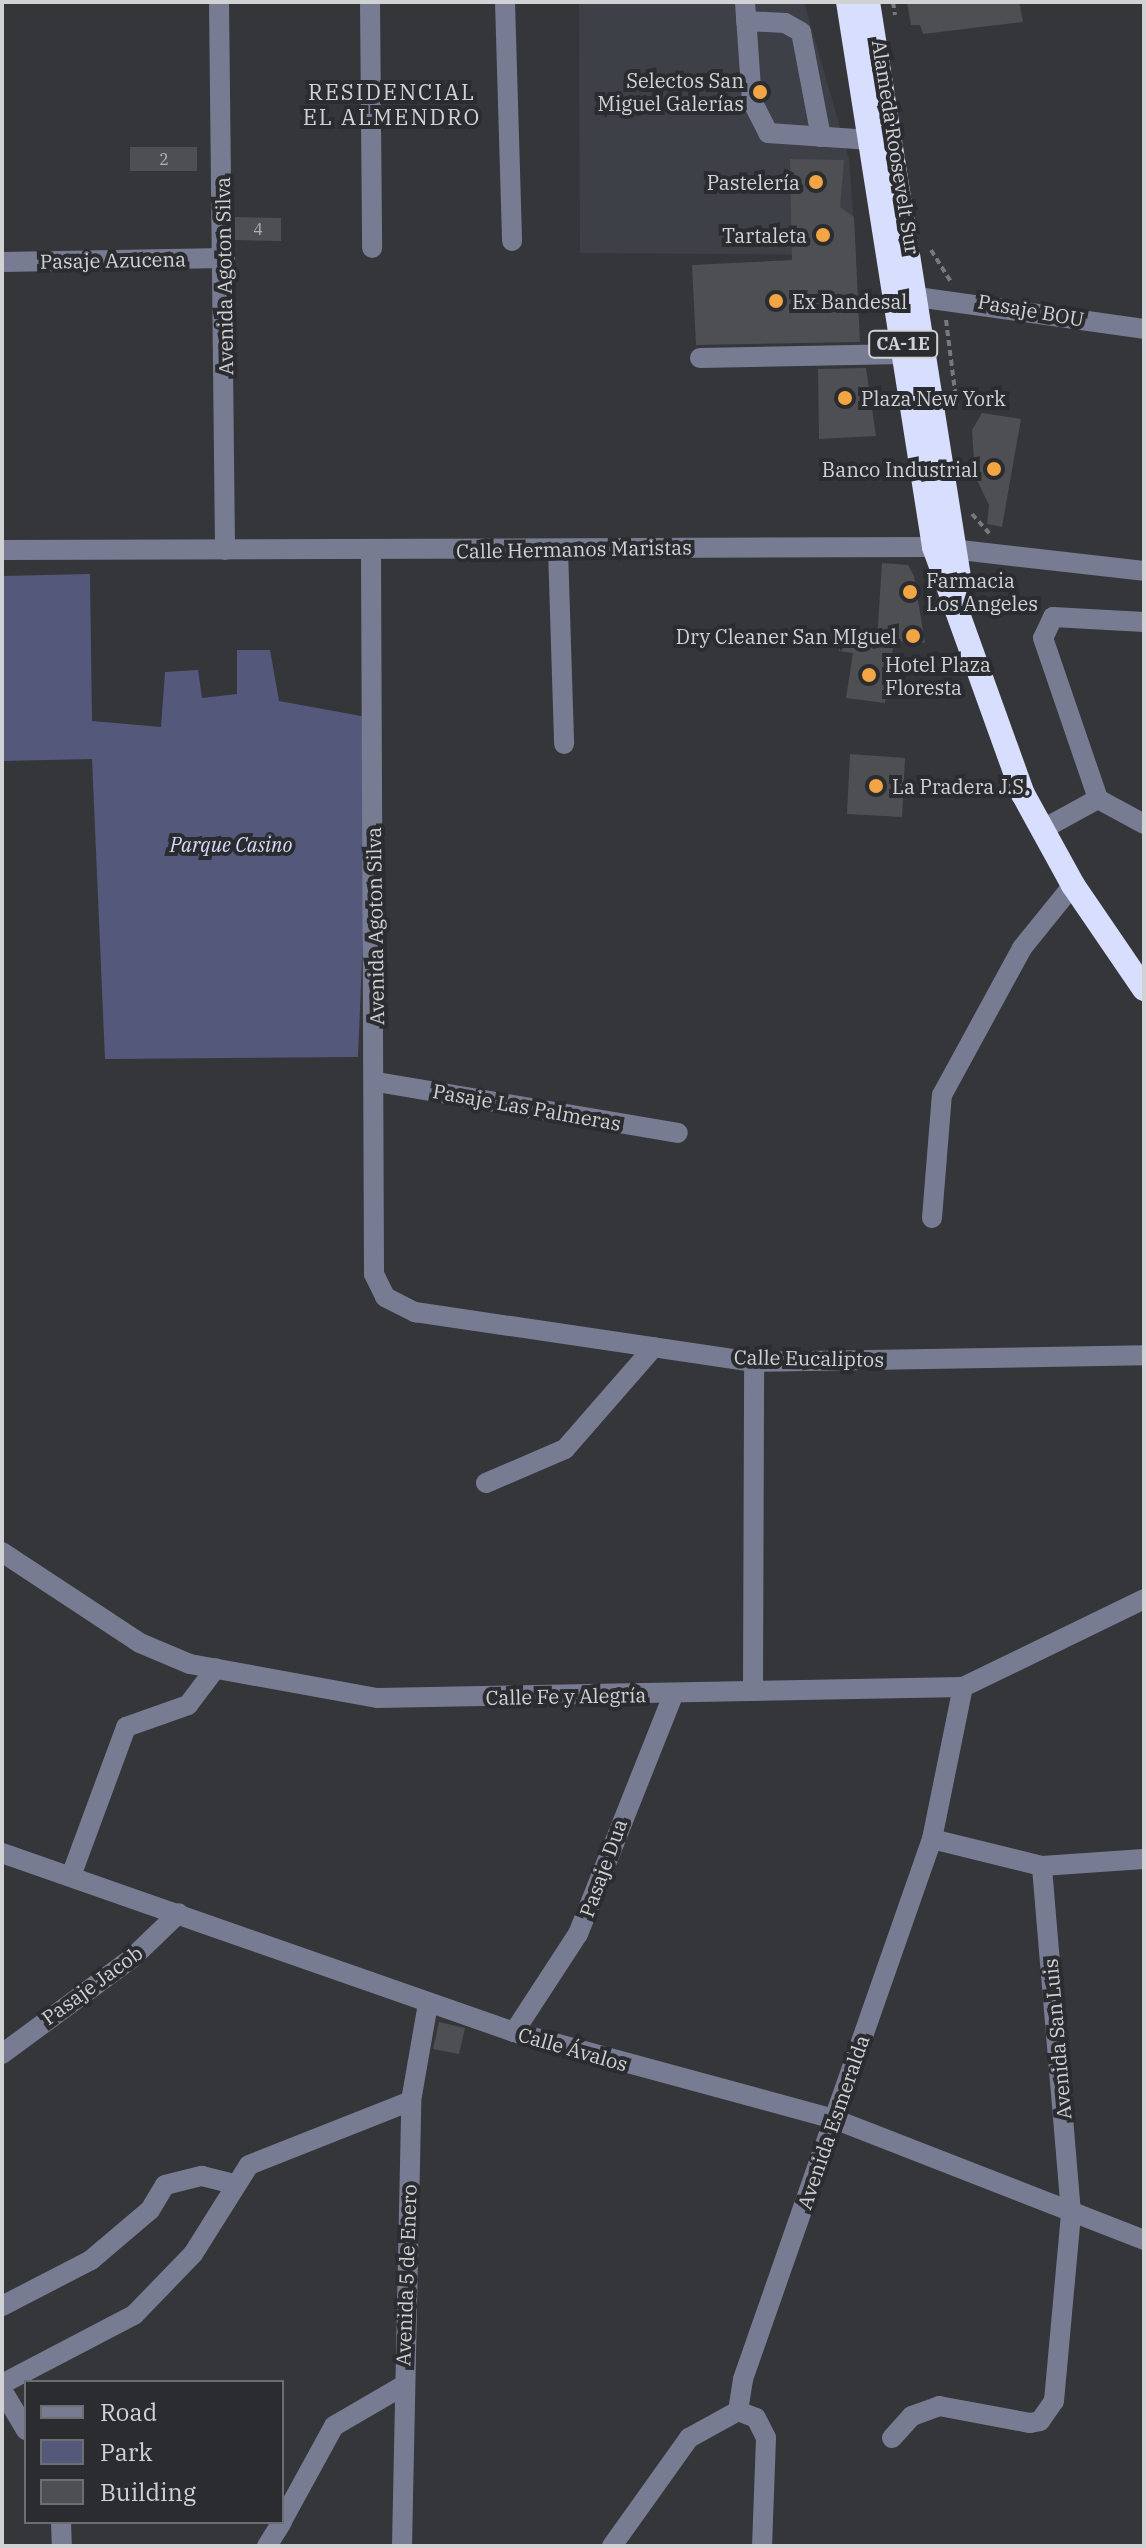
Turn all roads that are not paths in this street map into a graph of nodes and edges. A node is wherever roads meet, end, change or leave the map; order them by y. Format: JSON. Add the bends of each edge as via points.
{"nodes":[{"id":1,"x":219,"y":2,"type":"edge"},
{"id":2,"x":370,"y":2,"type":"edge"},
{"id":3,"x":505,"y":2,"type":"edge"},
{"id":4,"x":848,"y":2,"type":"edge"},
{"id":5,"x":868,"y":2,"type":"edge"},
{"id":6,"x":746,"y":11,"type":"edge"},
{"id":7,"x":821,"y":137,"type":"junction"},
{"id":8,"x":871,"y":140,"type":"junction"},
{"id":9,"x":512,"y":241,"type":"dead end"},
{"id":10,"x":372,"y":248,"type":"dead end"},
{"id":11,"x":225,"y":258,"type":"junction"},
{"id":12,"x":2,"y":262,"type":"edge"},
{"id":13,"x":917,"y":297,"type":"junction"},
{"id":14,"x":1144,"y":329,"type":"edge"},
{"id":15,"x":905,"y":354,"type":"junction"},
{"id":16,"x":700,"y":358,"type":"dead end"},
{"id":17,"x":945,"y":548,"type":"junction"},
{"id":18,"x":558,"y":549,"type":"junction"},
{"id":19,"x":2,"y":550,"type":"edge"},
{"id":20,"x":225,"y":550,"type":"junction"},
{"id":21,"x":371,"y":552,"type":"junction"},
{"id":22,"x":1144,"y":571,"type":"edge"},
{"id":23,"x":1144,"y":622,"type":"edge"},
{"id":24,"x":564,"y":744,"type":"dead end"},
{"id":25,"x":1098,"y":799,"type":"junction"},
{"id":26,"x":1144,"y":824,"type":"edge"},
{"id":27,"x":1043,"y":829,"type":"junction"},
{"id":28,"x":1073,"y":885,"type":"junction"},
{"id":29,"x":1144,"y":989,"type":"edge"},
{"id":30,"x":377,"y":1082,"type":"junction"},
{"id":31,"x":678,"y":1133,"type":"dead end"},
{"id":32,"x":932,"y":1218,"type":"dead end"},
{"id":33,"x":385,"y":1297,"type":"joint"},
{"id":34,"x":654,"y":1347,"type":"junction"},
{"id":35,"x":1144,"y":1355,"type":"edge"},
{"id":36,"x":754,"y":1362,"type":"junction"},
{"id":37,"x":486,"y":1483,"type":"dead end"},
{"id":38,"x":2,"y":1552,"type":"edge"},
{"id":39,"x":1144,"y":1599,"type":"edge"},
{"id":40,"x":216,"y":1668,"type":"junction"},
{"id":41,"x":963,"y":1687,"type":"junction"},
{"id":42,"x":753,"y":1689,"type":"junction"},
{"id":43,"x":673,"y":1695,"type":"junction"},
{"id":44,"x":932,"y":1839,"type":"junction"},
{"id":45,"x":2,"y":1853,"type":"edge"},
{"id":46,"x":1144,"y":1859,"type":"edge"},
{"id":47,"x":1042,"y":1866,"type":"junction"},
{"id":48,"x":71,"y":1876,"type":"junction"},
{"id":49,"x":179,"y":1913,"type":"junction"},
{"id":50,"x":428,"y":2004,"type":"junction"},
{"id":51,"x":514,"y":2032,"type":"junction"},
{"id":52,"x":2,"y":2054,"type":"edge"},
{"id":53,"x":411,"y":2101,"type":"junction"},
{"id":54,"x":834,"y":2119,"type":"junction"},
{"id":55,"x":235,"y":2184,"type":"junction"},
{"id":56,"x":1071,"y":2213,"type":"junction"},
{"id":57,"x":1144,"y":2240,"type":"edge"},
{"id":58,"x":2,"y":2306,"type":"edge"},
{"id":59,"x":2,"y":2384,"type":"edge"},
{"id":60,"x":401,"y":2387,"type":"junction"},
{"id":61,"x":2,"y":2390,"type":"edge"},
{"id":62,"x":738,"y":2411,"type":"junction"},
{"id":63,"x":24,"y":2427,"type":"edge"},
{"id":64,"x":892,"y":2438,"type":"dead end"},
{"id":65,"x":284,"y":2518,"type":"edge"},
{"id":66,"x":61,"y":2524,"type":"edge"},
{"id":67,"x":281,"y":2524,"type":"edge"},
{"id":68,"x":62,"y":2546,"type":"edge"},
{"id":69,"x":267,"y":2546,"type":"edge"},
{"id":70,"x":402,"y":2546,"type":"edge"},
{"id":71,"x":612,"y":2546,"type":"edge"},
{"id":72,"x":762,"y":2546,"type":"edge"}],
"edges":[{"from":1,"to":11,"type":"street","name":"Avenida Agoton Silva"},
{"from":2,"to":10,"type":"street"},
{"from":3,"to":9,"type":"street"},
{"from":4,"to":8,"type":"highway","name":"Alameda Roosevelt Sur","number":"CA-1E"},
{"from":5,"to":13,"type":"highway","name":"Alameda Roosevelt Sur","number":"CA-1E"},
{"from":6,"to":7,"type":"street","via":[[801,32]]},
{"from":6,"to":7,"type":"street","via":[[756,116],[781,137]]},
{"from":7,"to":8,"type":"street"},
{"from":8,"to":15,"type":"highway","name":"Alameda Roosevelt Sur","number":"CA-1E"},
{"from":11,"to":12,"type":"street","name":"Pasaje Azucena"},
{"from":11,"to":20,"type":"street","name":"Avenida Agoton Silva"},
{"from":13,"to":14,"type":"street","name":"Pasaje BOU"},
{"from":13,"to":17,"type":"highway","name":"Alameda Roosevelt Sur","number":"CA-1E"},
{"from":15,"to":16,"type":"street"},
{"from":15,"to":17,"type":"highway","name":"Alameda Roosevelt Sur","number":"CA-1E"},
{"from":17,"to":18,"type":"street","name":"Calle Hermanos Maristas"},
{"from":17,"to":22,"type":"street","name":"Calle Hermanos Maristas"},
{"from":17,"to":27,"type":"highway","name":"Alameda Roosevelt Sur","number":"CA-1E","via":[[965,626]]},
{"from":18,"to":21,"type":"street","name":"Calle Hermanos Maristas"},
{"from":18,"to":24,"type":"street"},
{"from":19,"to":20,"type":"street","name":"Calle Hermanos Maristas"},
{"from":20,"to":21,"type":"street","name":"Calle Hermanos Maristas"},
{"from":21,"to":30,"type":"street","name":"Avenida Agoton Silva"},
{"from":23,"to":25,"type":"street","via":[[1053,617],[1043,638]]},
{"from":25,"to":26,"type":"street"},
{"from":25,"to":27,"type":"street"},
{"from":27,"to":28,"type":"highway","name":"Alameda Roosevelt Sur","number":"CA-1E"},
{"from":28,"to":29,"type":"highway","name":"Alameda Roosevelt Sur","number":"CA-1E"},
{"from":28,"to":32,"type":"street","via":[[1022,948],[942,1095]]},
{"from":30,"to":31,"type":"street","name":"Pasaje Las Palmeras"},
{"from":30,"to":33,"type":"street","name":"Avenida Agoton Silva","via":[[374,1274]]},
{"from":33,"to":34,"type":"street","name":"Calle Eucaliptos","via":[[415,1312]]},
{"from":34,"to":36,"type":"street","name":"Calle Eucaliptos"},
{"from":34,"to":37,"type":"street","via":[[565,1449]]},
{"from":35,"to":36,"type":"street","name":"Calle Eucaliptos"},
{"from":36,"to":42,"type":"street"},
{"from":38,"to":40,"type":"street","name":"Calle Fe y Alegría","via":[[140,1643]]},
{"from":39,"to":41,"type":"street","name":"Calle Fe y Alegría"},
{"from":40,"to":43,"type":"street","name":"Calle Fe y Alegría","via":[[377,1698]]},
{"from":40,"to":48,"type":"street","via":[[188,1705],[126,1727]]},
{"from":41,"to":42,"type":"street","name":"Calle Fe y Alegría"},
{"from":41,"to":44,"type":"street","name":"Avenida Esmeralda"},
{"from":42,"to":43,"type":"street","name":"Calle Fe y Alegría"},
{"from":43,"to":51,"type":"street","name":"Pasaje Dua","via":[[578,1934]]},
{"from":44,"to":47,"type":"street"},
{"from":44,"to":54,"type":"street","name":"Avenida Esmeralda"},
{"from":45,"to":48,"type":"street","name":"Calle Ávalos"},
{"from":46,"to":47,"type":"street"},
{"from":47,"to":56,"type":"street","name":"Avenida San Luis"},
{"from":48,"to":49,"type":"street","name":"Calle Ávalos"},
{"from":49,"to":50,"type":"street","name":"Calle Ávalos"},
{"from":49,"to":52,"type":"street","name":"Pasaje Jacob","via":[[131,1959]]},
{"from":50,"to":51,"type":"street","name":"Calle Ávalos"},
{"from":50,"to":53,"type":"street","name":"Avenida 5 de Enero"},
{"from":51,"to":54,"type":"street","name":"Calle Ávalos"},
{"from":53,"to":55,"type":"street","via":[[249,2165]]},
{"from":53,"to":60,"type":"street","name":"Avenida 5 de Enero"},
{"from":54,"to":56,"type":"street","name":"Calle Ávalos"},
{"from":54,"to":62,"type":"street","name":"Avenida Esmeralda"},
{"from":55,"to":58,"type":"street","via":[[202,2176],[165,2185],[150,2210],[91,2260]]},
{"from":55,"to":59,"type":"street","via":[[193,2254],[134,2315]]},
{"from":56,"to":57,"type":"street","name":"Calle Ávalos"},
{"from":56,"to":64,"type":"street","name":"Avenida San Luis","via":[[1054,2401],[1040,2421],[939,2406],[912,2416]]},
{"from":60,"to":65,"type":"street","via":[[334,2426]]},
{"from":60,"to":70,"type":"street","name":"Avenida 5 de Enero"},
{"from":61,"to":63,"type":"street"},
{"from":62,"to":71,"type":"street","via":[[689,2438]]},
{"from":62,"to":72,"type":"street","via":[[756,2418],[766,2438]]},
{"from":66,"to":68,"type":"street"},
{"from":67,"to":69,"type":"street"}]}
